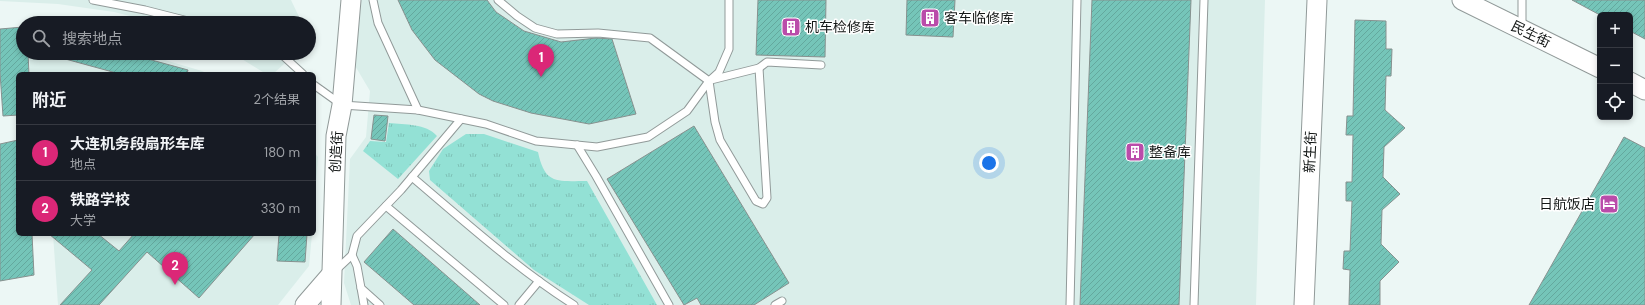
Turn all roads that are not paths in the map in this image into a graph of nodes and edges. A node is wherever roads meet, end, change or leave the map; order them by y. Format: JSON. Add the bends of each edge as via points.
{"nodes":[{"id":1,"x":93,"y":0,"type":"edge"},
{"id":2,"x":351,"y":0,"type":"edge"},
{"id":3,"x":373,"y":0,"type":"edge"},
{"id":4,"x":498,"y":0,"type":"edge"},
{"id":5,"x":728,"y":0,"type":"edge"},
{"id":6,"x":1077,"y":0,"type":"edge"},
{"id":7,"x":1204,"y":0,"type":"edge"},
{"id":8,"x":1317,"y":0,"type":"edge"},
{"id":9,"x":1462,"y":0,"type":"edge"},
{"id":10,"x":1522,"y":0,"type":"edge"},
{"id":11,"x":169,"y":16,"type":"edge"},
{"id":12,"x":1522,"y":29,"type":"junction"},
{"id":13,"x":288,"y":60,"type":"edge"},
{"id":14,"x":821,"y":65,"type":"dead end"},
{"id":15,"x":1597,"y":66,"type":"edge"},
{"id":16,"x":759,"y":68,"type":"junction"},
{"id":17,"x":301,"y":72,"type":"edge"},
{"id":18,"x":709,"y":81,"type":"junction"},
{"id":19,"x":1633,"y":84,"type":"edge"},
{"id":20,"x":316,"y":86,"type":"edge"},
{"id":21,"x":1645,"y":90,"type":"edge"},
{"id":22,"x":342,"y":105,"type":"junction"},
{"id":23,"x":418,"y":110,"type":"junction"},
{"id":24,"x":461,"y":118,"type":"junction"},
{"id":25,"x":577,"y":145,"type":"junction"},
{"id":26,"x":412,"y":177,"type":"junction"},
{"id":27,"x":386,"y":206,"type":"junction"},
{"id":28,"x":352,"y":255,"type":"junction"},
{"id":29,"x":332,"y":274,"type":"junction"},
{"id":30,"x":539,"y":281,"type":"junction"},
{"id":31,"x":361,"y":288,"type":"junction"},
{"id":32,"x":305,"y":305,"type":"edge"},
{"id":33,"x":331,"y":305,"type":"edge"},
{"id":34,"x":364,"y":305,"type":"edge"},
{"id":35,"x":380,"y":305,"type":"edge"},
{"id":36,"x":504,"y":305,"type":"edge"},
{"id":37,"x":519,"y":305,"type":"edge"},
{"id":38,"x":574,"y":305,"type":"edge"},
{"id":39,"x":669,"y":305,"type":"edge"},
{"id":40,"x":1070,"y":305,"type":"edge"},
{"id":41,"x":1194,"y":305,"type":"edge"},
{"id":42,"x":1304,"y":305,"type":"edge"}],
"edges":[{"from":1,"to":11,"type":"lane"},
{"from":2,"to":22,"type":"street","name":"创造街"},
{"from":3,"to":23,"type":"lane","via":[[378,23]]},
{"from":4,"to":18,"type":"lane","via":[[535,28],[558,34],[598,33],[650,38]]},
{"from":5,"to":18,"type":"lane","via":[[729,49],[719,72]]},
{"from":6,"to":40,"type":"lane"},
{"from":7,"to":41,"type":"lane"},
{"from":8,"to":42,"type":"street","name":"新生街"},
{"from":9,"to":12,"type":"street","name":"民生街"},
{"from":10,"to":12,"type":"lane"},
{"from":12,"to":15,"type":"street","name":"民生街"},
{"from":13,"to":17,"type":"lane"},
{"from":14,"to":16,"type":"lane","via":[[767,62]]},
{"from":16,"to":18,"type":"lane"},
{"from":16,"to":18,"type":"lane","via":[[767,198],[763,204],[756,201],[720,140]]},
{"from":18,"to":25,"type":"lane","via":[[687,111],[648,137],[597,147]]},
{"from":19,"to":21,"type":"street"},
{"from":20,"to":22,"type":"lane"},
{"from":22,"to":23,"type":"lane"},
{"from":22,"to":29,"type":"street","name":"创造街","via":[[336,136]]},
{"from":23,"to":24,"type":"lane"},
{"from":24,"to":25,"type":"lane","via":[[536,141]]},
{"from":24,"to":26,"type":"lane"},
{"from":25,"to":39,"type":"lane"},
{"from":26,"to":27,"type":"lane"},
{"from":26,"to":30,"type":"lane"},
{"from":27,"to":28,"type":"lane","via":[[357,236]]},
{"from":27,"to":36,"type":"lane"},
{"from":28,"to":29,"type":"lane"},
{"from":28,"to":31,"type":"lane"},
{"from":29,"to":32,"type":"street"},
{"from":29,"to":33,"type":"street","name":"创造街"},
{"from":30,"to":37,"type":"lane"},
{"from":30,"to":38,"type":"lane"},
{"from":31,"to":34,"type":"lane"},
{"from":31,"to":35,"type":"lane"}]}
